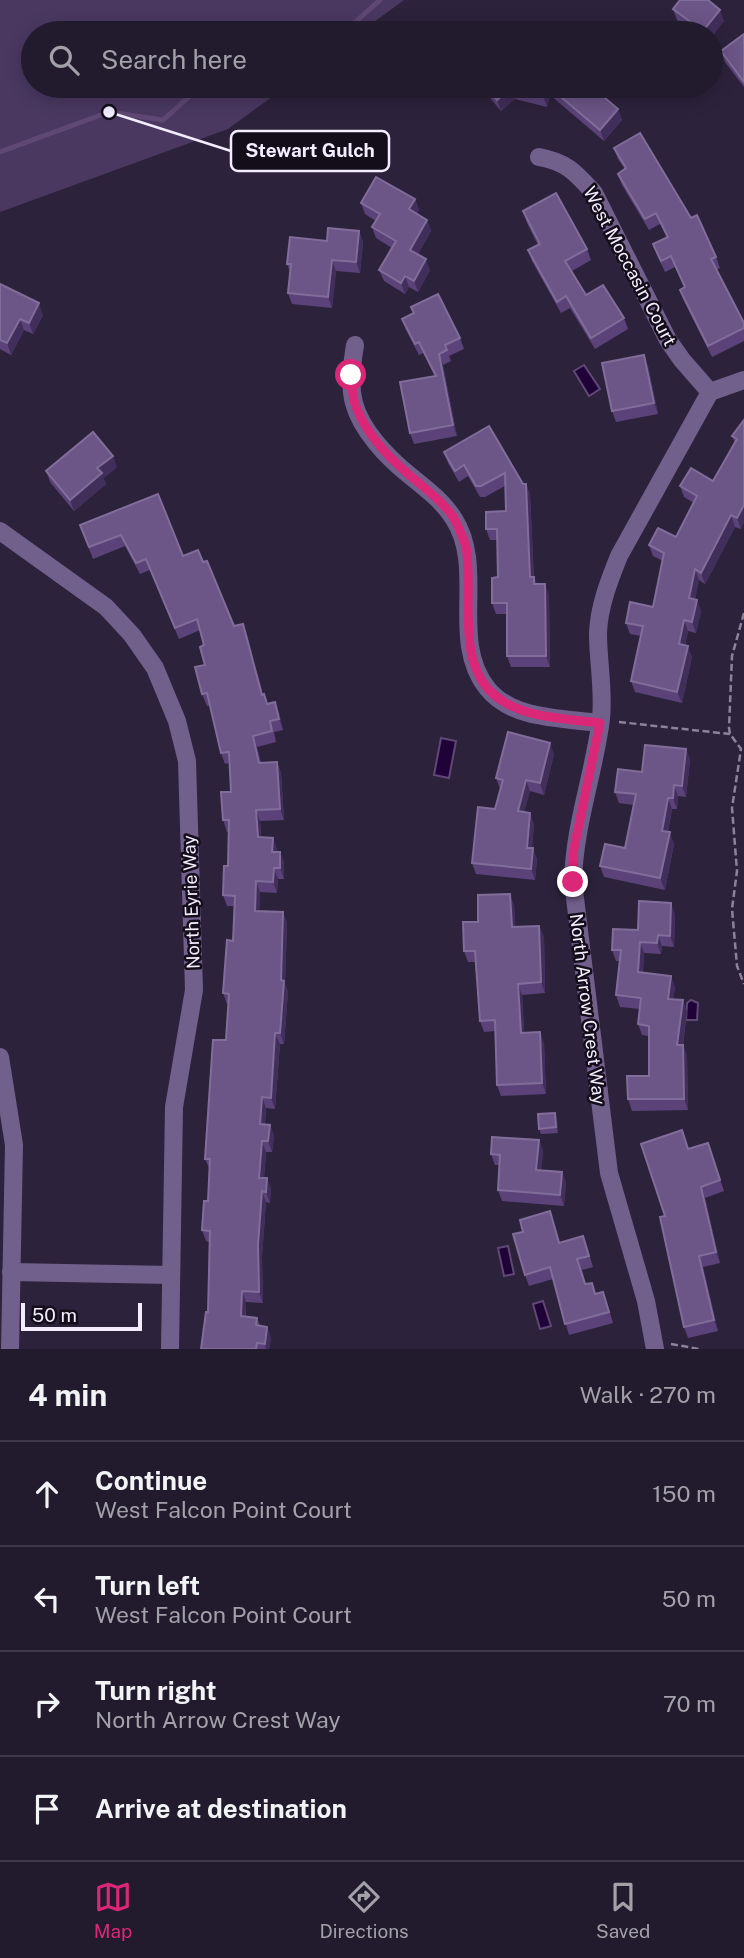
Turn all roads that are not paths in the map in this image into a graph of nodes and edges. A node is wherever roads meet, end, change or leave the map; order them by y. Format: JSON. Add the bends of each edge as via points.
{"nodes":[{"id":1,"x":539,"y":158,"type":"dead end"},
{"id":2,"x":355,"y":345,"type":"dead end"},
{"id":3,"x":744,"y":380,"type":"edge"},
{"id":4,"x":710,"y":391,"type":"junction"},
{"id":5,"x":0,"y":531,"type":"edge"},
{"id":6,"x":606,"y":722,"type":"junction"},
{"id":7,"x":0,"y":1057,"type":"edge"},
{"id":8,"x":11,"y":1272,"type":"junction"},
{"id":9,"x":171,"y":1275,"type":"junction"},
{"id":10,"x":660,"y":1346,"type":"edge"},
{"id":11,"x":9,"y":1349,"type":"edge"},
{"id":12,"x":170,"y":1349,"type":"edge"}],
"edges":[{"from":1,"to":4,"type":"street","name":"West Moccasin Court","via":[[558,161],[594,193],[668,340]]},
{"from":2,"to":6,"type":"street","via":[[351,375],[355,405],[370,435],[454,519],[466,546],[471,654],[477,673],[503,703],[533,714]]},
{"from":3,"to":4,"type":"street"},
{"from":4,"to":6,"type":"street","name":"North Arrow Crest Way","via":[[607,585],[598,634]]},
{"from":5,"to":9,"type":"street","name":"North Eyrie Way","via":[[106,607],[132,635],[155,668],[177,721],[187,761],[194,990],[174,1107]]},
{"from":6,"to":10,"type":"street","name":"North Arrow Crest Way","via":[[573,853],[573,882],[608,1173]]},
{"from":7,"to":8,"type":"street","via":[[14,1145]]},
{"from":8,"to":9,"type":"street"},
{"from":8,"to":11,"type":"street"},
{"from":9,"to":12,"type":"street","name":"North Eyrie Way"}]}
